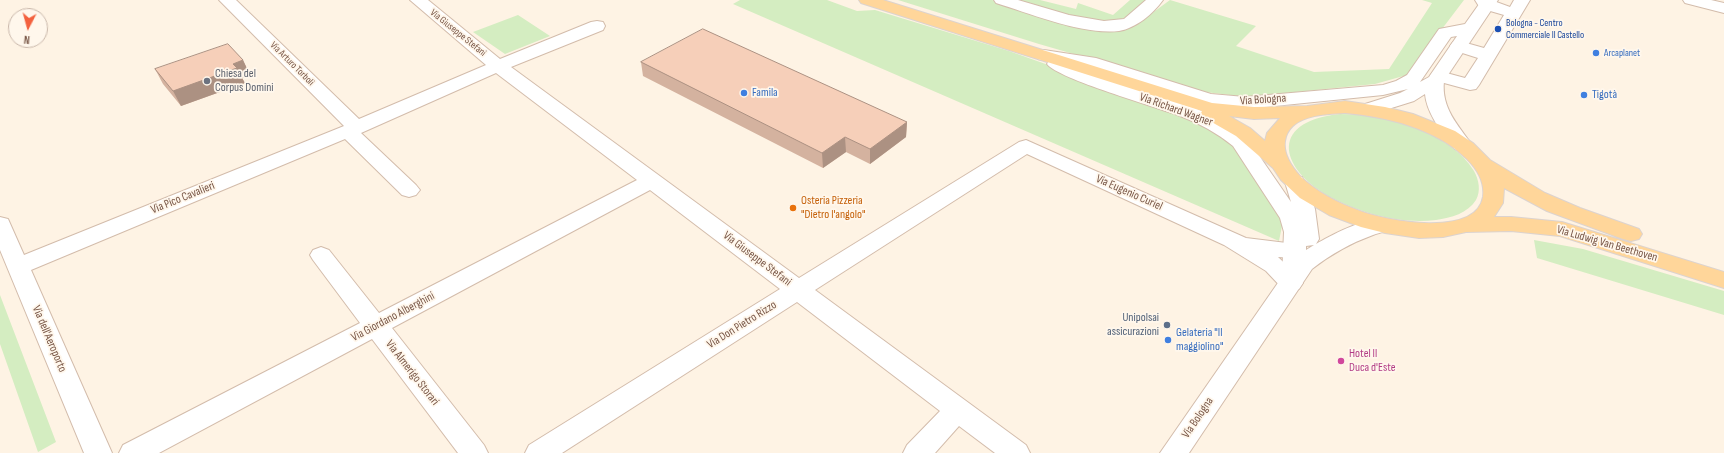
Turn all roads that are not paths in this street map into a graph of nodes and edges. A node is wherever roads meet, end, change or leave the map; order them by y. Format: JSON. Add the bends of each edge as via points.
{"nodes":[{"id":1,"x":227,"y":0,"type":"edge"},
{"id":2,"x":418,"y":0,"type":"edge"},
{"id":3,"x":867,"y":0,"type":"edge"},
{"id":4,"x":1002,"y":0,"type":"edge"},
{"id":5,"x":1155,"y":0,"type":"edge"},
{"id":6,"x":1691,"y":0,"type":"edge"},
{"id":7,"x":1487,"y":2,"type":"edge"},
{"id":8,"x":1018,"y":3,"type":"edge"},
{"id":9,"x":1518,"y":6,"type":"edge"},
{"id":10,"x":1724,"y":8,"type":"edge"},
{"id":11,"x":597,"y":26,"type":"dead end"},
{"id":12,"x":1472,"y":28,"type":"junction"},
{"id":13,"x":1459,"y":46,"type":"junction"},
{"id":14,"x":1035,"y":54,"type":"junction"},
{"id":15,"x":1488,"y":55,"type":"junction"},
{"id":16,"x":498,"y":66,"type":"junction"},
{"id":17,"x":1437,"y":78,"type":"junction"},
{"id":18,"x":1187,"y":102,"type":"junction"},
{"id":19,"x":1369,"y":109,"type":"junction"},
{"id":20,"x":1314,"y":110,"type":"junction"},
{"id":21,"x":352,"y":129,"type":"junction"},
{"id":22,"x":1462,"y":145,"type":"junction"},
{"id":23,"x":1026,"y":146,"type":"joint"},
{"id":24,"x":1279,"y":163,"type":"junction"},
{"id":25,"x":1483,"y":165,"type":"junction"},
{"id":26,"x":652,"y":181,"type":"junction"},
{"id":27,"x":1295,"y":182,"type":"junction"},
{"id":28,"x":409,"y":190,"type":"dead end"},
{"id":29,"x":0,"y":224,"type":"edge"},
{"id":30,"x":1381,"y":225,"type":"junction"},
{"id":31,"x":1463,"y":225,"type":"junction"},
{"id":32,"x":1232,"y":240,"type":"junction"},
{"id":33,"x":321,"y":255,"type":"dead end"},
{"id":34,"x":1724,"y":265,"type":"edge"},
{"id":35,"x":18,"y":266,"type":"junction"},
{"id":36,"x":1296,"y":268,"type":"junction"},
{"id":37,"x":1724,"y":280,"type":"edge"},
{"id":38,"x":798,"y":290,"type":"junction"},
{"id":39,"x":376,"y":326,"type":"junction"},
{"id":40,"x":958,"y":410,"type":"junction"},
{"id":41,"x":98,"y":453,"type":"edge"},
{"id":42,"x":133,"y":453,"type":"edge"},
{"id":43,"x":474,"y":453,"type":"edge"},
{"id":44,"x":539,"y":453,"type":"edge"},
{"id":45,"x":917,"y":453,"type":"edge"},
{"id":46,"x":1016,"y":453,"type":"edge"},
{"id":47,"x":1174,"y":453,"type":"edge"}],
"edges":[{"from":1,"to":21,"type":"street","name":"Via Arturo Torboli"},
{"from":2,"to":16,"type":"street","name":"Via Giuseppe Stefani"},
{"from":3,"to":14,"type":"main road","name":"Via Richard Wagner"},
{"from":4,"to":8,"type":"street"},
{"from":5,"to":8,"type":"street","via":[[1129,22],[1105,26],[1079,23]]},
{"from":6,"to":10,"type":"street"},
{"from":7,"to":9,"type":"street","name":"Via Bologna"},
{"from":7,"to":12,"type":"street","name":"Via Bologna"},
{"from":9,"to":15,"type":"street","name":"Via Bologna"},
{"from":11,"to":16,"type":"street","name":"Via Giuseppe Stefani"},
{"from":12,"to":13,"type":"street","name":"Via Bologna"},
{"from":12,"to":14,"type":"street","name":"Via Bologna","via":[[1445,33],[1416,75],[1402,85],[1383,90],[1245,102],[1209,99],[1090,62]]},
{"from":13,"to":15,"type":"street"},
{"from":13,"to":17,"type":"street","name":"Via Bologna"},
{"from":14,"to":18,"type":"main road","name":"Via Richard Wagner"},
{"from":14,"to":36,"type":"street","name":"Via Richard Wagner","via":[[1084,78],[1188,112],[1227,131],[1240,142],[1286,210],[1295,232]]},
{"from":15,"to":17,"type":"street","name":"Via Bologna","via":[[1470,85]]},
{"from":16,"to":21,"type":"street","name":"Via Pico Cavalieri"},
{"from":16,"to":26,"type":"street","name":"Via Giuseppe Stefani"},
{"from":17,"to":19,"type":"street","name":"Via Bologna","via":[[1408,97]]},
{"from":17,"to":22,"type":"street","name":"Via Bologna","via":[[1433,96],[1450,130]]},
{"from":18,"to":20,"type":"main road","name":"Via Richard Wagner","via":[[1237,112]]},
{"from":18,"to":24,"type":"main road","name":"Via Richard Wagner","via":[[1232,125]]},
{"from":19,"to":20,"type":"main road","name":"Via Bologna","via":[[1345,107]]},
{"from":19,"to":22,"type":"main road","name":"Via Bologna","via":[[1421,124]]},
{"from":20,"to":24,"type":"main road","name":"Via Bologna","via":[[1292,118],[1280,128],[1275,143]]},
{"from":21,"to":28,"type":"street"},
{"from":21,"to":35,"type":"street","name":"Via Pico Cavalieri"},
{"from":22,"to":25,"type":"main road","name":"Via Bologna"},
{"from":23,"to":32,"type":"street","name":"Via Eugenio Curiel"},
{"from":23,"to":38,"type":"street","name":"Via Don Pietro Rizzo"},
{"from":24,"to":27,"type":"main road","name":"Via Bologna"},
{"from":25,"to":31,"type":"main road","name":"Via Bologna","via":[[1492,181],[1494,198],[1484,215]]},
{"from":25,"to":34,"type":"main road","name":"Via Ludwig Van Beethoven","via":[[1526,193],[1560,210]]},
{"from":26,"to":38,"type":"street","name":"Via Giuseppe Stefani"},
{"from":26,"to":39,"type":"street","name":"Via Giordano Alberghini"},
{"from":27,"to":30,"type":"main road","name":"Via Bologna","via":[[1327,204]]},
{"from":27,"to":36,"type":"street","name":"Via Bologna","via":[[1308,229],[1308,238]]},
{"from":29,"to":35,"type":"street","name":"Via dell'Aeroporto"},
{"from":30,"to":31,"type":"main road","name":"Via Bologna","via":[[1421,230]]},
{"from":30,"to":36,"type":"street","name":"Via Bologna","via":[[1338,242]]},
{"from":31,"to":37,"type":"main road","name":"Via Ludwig Van Beethoven","via":[[1511,224],[1562,229]]},
{"from":32,"to":36,"type":"street","name":"Via Eugenio Curiel","via":[[1264,249]]},
{"from":32,"to":36,"type":"street","name":"Via Eugenio Curiel","via":[[1274,265]]},
{"from":33,"to":39,"type":"street","name":"Via Almerigo Storari"},
{"from":35,"to":41,"type":"street","name":"Via dell'Aeroporto"},
{"from":36,"to":47,"type":"street","name":"Via Bologna"},
{"from":38,"to":40,"type":"street","name":"Via Giuseppe Stefani"},
{"from":38,"to":44,"type":"street","name":"Via Don Pietro Rizzo"},
{"from":39,"to":42,"type":"street","name":"Via Giordano Alberghini"},
{"from":39,"to":43,"type":"street","name":"Via Almerigo Storari"},
{"from":40,"to":45,"type":"street"},
{"from":40,"to":46,"type":"street","name":"Via Giuseppe Stefani"}]}
